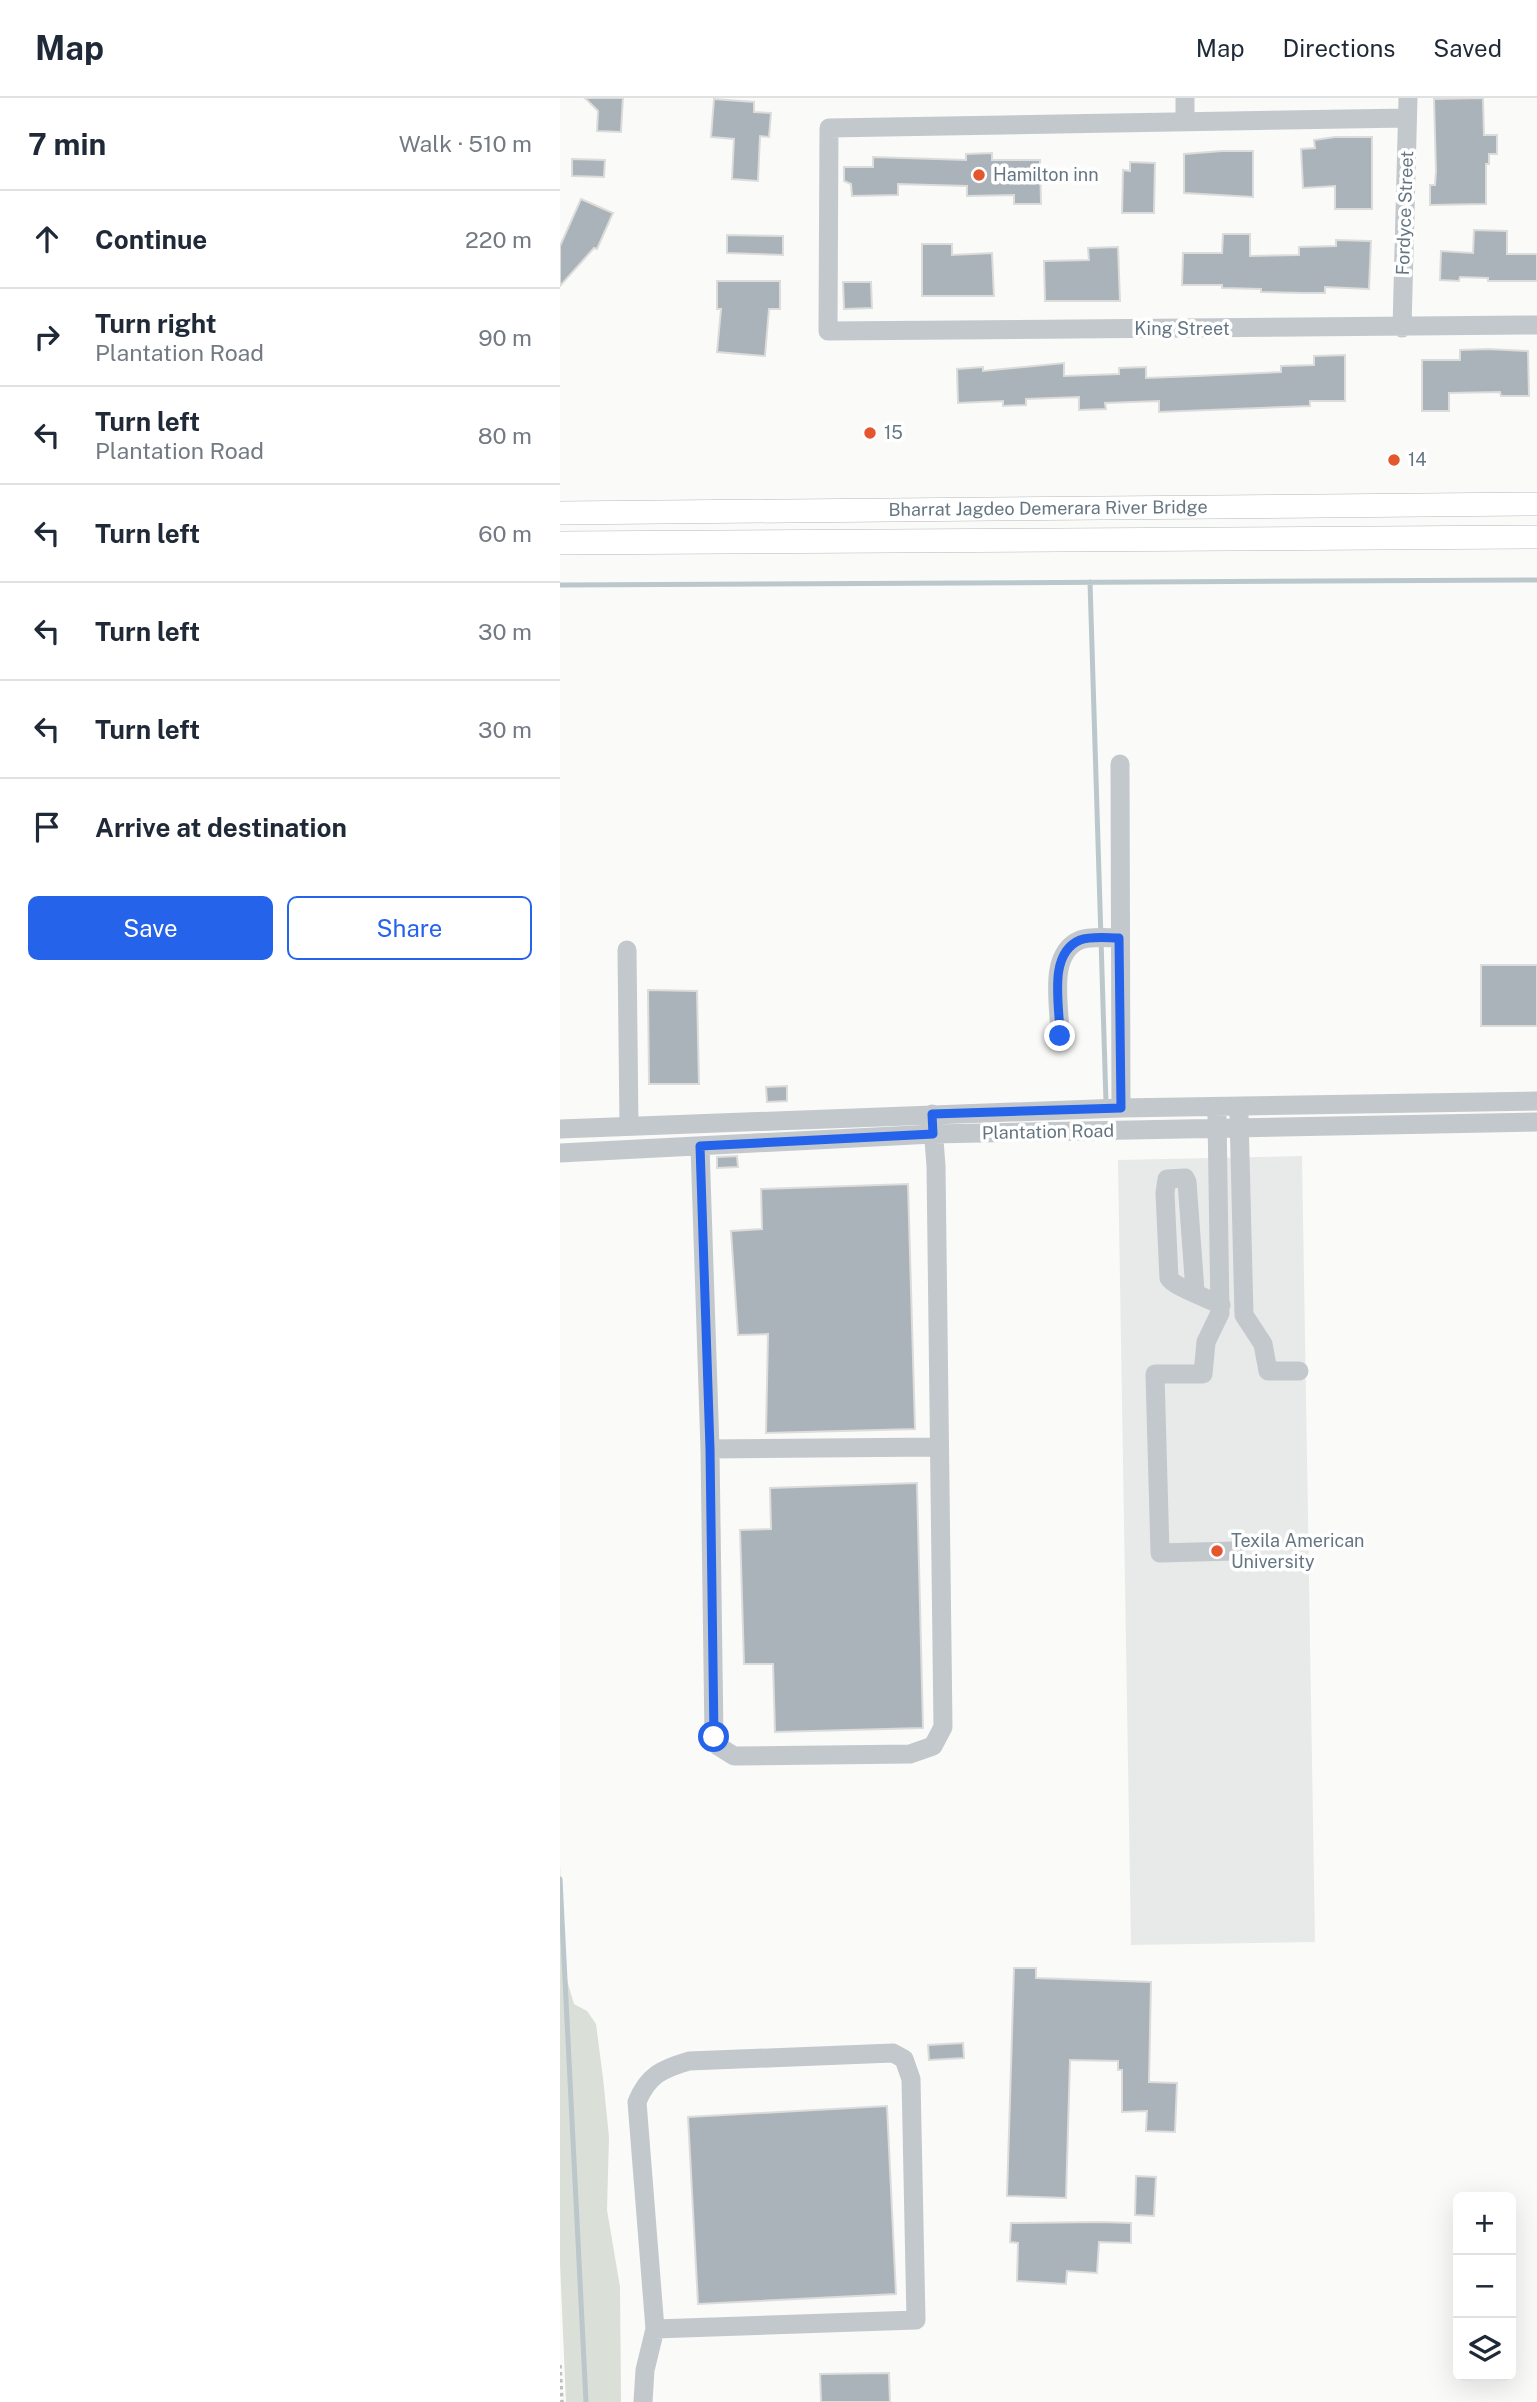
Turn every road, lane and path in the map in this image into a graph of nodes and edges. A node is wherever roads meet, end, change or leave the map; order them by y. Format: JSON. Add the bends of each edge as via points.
{"nodes":[{"id":1,"x":1185,"y":98,"type":"edge"},
{"id":2,"x":1407,"y":108,"type":"edge"},
{"id":3,"x":1185,"y":121,"type":"junction"},
{"id":4,"x":1537,"y":325,"type":"edge"},
{"id":5,"x":1402,"y":328,"type":"junction"},
{"id":6,"x":1537,"y":504,"type":"edge"},
{"id":7,"x":560,"y":513,"type":"edge"},
{"id":8,"x":1537,"y":537,"type":"edge"},
{"id":9,"x":560,"y":543,"type":"edge"},
{"id":10,"x":1120,"y":764,"type":"dead end"},
{"id":11,"x":1119,"y":938,"type":"junction"},
{"id":12,"x":627,"y":950,"type":"dead end"},
{"id":13,"x":1060,"y":1036,"type":"dead end"},
{"id":14,"x":1537,"y":1101,"type":"edge"},
{"id":15,"x":1121,"y":1108,"type":"junction"},
{"id":16,"x":1217,"y":1108,"type":"junction"},
{"id":17,"x":1238,"y":1108,"type":"junction"},
{"id":18,"x":932,"y":1114,"type":"junction"},
{"id":19,"x":1537,"y":1122,"type":"edge"},
{"id":20,"x":629,"y":1125,"type":"junction"},
{"id":21,"x":1218,"y":1128,"type":"junction"},
{"id":22,"x":1239,"y":1128,"type":"junction"},
{"id":23,"x":560,"y":1129,"type":"edge"},
{"id":24,"x":933,"y":1134,"type":"junction"},
{"id":25,"x":700,"y":1146,"type":"junction"},
{"id":26,"x":560,"y":1153,"type":"edge"},
{"id":27,"x":1195,"y":1291,"type":"junction"},
{"id":28,"x":1220,"y":1309,"type":"junction"},
{"id":29,"x":1244,"y":1315,"type":"junction"},
{"id":30,"x":1299,"y":1371,"type":"dead end"},
{"id":31,"x":937,"y":1447,"type":"junction"},
{"id":32,"x":710,"y":1449,"type":"junction"},
{"id":33,"x":1234,"y":1551,"type":"dead end"},
{"id":34,"x":655,"y":2329,"type":"junction"},
{"id":35,"x":560,"y":2365,"type":"edge"},
{"id":36,"x":562,"y":2402,"type":"edge"},
{"id":37,"x":643,"y":2402,"type":"edge"}],
"edges":[{"from":1,"to":3,"type":"street"},
{"from":2,"to":3,"type":"street"},
{"from":2,"to":5,"type":"street","name":"Fordyce Street"},
{"from":3,"to":5,"type":"street","name":"King Street","via":[[829,128],[828,331]]},
{"from":4,"to":5,"type":"street","name":"King Street"},
{"from":6,"to":7,"type":"main road","name":"Bharrat Jagdeo Demerara River Bridge"},
{"from":8,"to":9,"type":"main road","name":"Bharrat Jagdeo Demerara River Bridge"},
{"from":10,"to":11,"type":"street"},
{"from":11,"to":13,"type":"street","via":[[1083,939],[1068,947],[1059,960]]},
{"from":11,"to":15,"type":"street"},
{"from":12,"to":20,"type":"street"},
{"from":14,"to":17,"type":"street","name":"Plantation Road"},
{"from":15,"to":16,"type":"street","name":"Plantation Road"},
{"from":15,"to":18,"type":"street","name":"Plantation Road"},
{"from":16,"to":17,"type":"street","name":"Plantation Road"},
{"from":16,"to":21,"type":"street"},
{"from":17,"to":22,"type":"street"},
{"from":18,"to":20,"type":"street","name":"Plantation Road"},
{"from":18,"to":24,"type":"street"},
{"from":19,"to":22,"type":"street","name":"Plantation Road"},
{"from":20,"to":23,"type":"street","name":"Plantation Road"},
{"from":21,"to":22,"type":"street","name":"Plantation Road"},
{"from":21,"to":24,"type":"street","name":"Plantation Road"},
{"from":21,"to":28,"type":"street"},
{"from":22,"to":29,"type":"street"},
{"from":24,"to":25,"type":"street","name":"Plantation Road"},
{"from":24,"to":31,"type":"street"},
{"from":25,"to":26,"type":"street","name":"Plantation Road"},
{"from":25,"to":32,"type":"street"},
{"from":27,"to":27,"type":"street","via":[[1187,1182],[1185,1178],[1167,1179],[1168,1278],[1174,1286]]},
{"from":27,"to":28,"type":"street"},
{"from":28,"to":29,"type":"street"},
{"from":28,"to":33,"type":"street","via":[[1206,1342],[1203,1374],[1155,1374],[1160,1553]]},
{"from":29,"to":30,"type":"street","via":[[1262,1344],[1268,1371]]},
{"from":31,"to":32,"type":"street"},
{"from":31,"to":32,"type":"street","via":[[943,1727],[939,1738],[924,1751],[910,1754],[734,1756],[718,1746],[713,1727]]},
{"from":34,"to":34,"type":"street","via":[[637,2102],[645,2084],[659,2070],[689,2061],[893,2053],[904,2059],[911,2080],[916,2320]]},
{"from":34,"to":37,"type":"street"},
{"from":35,"to":36,"type":"path"}]}
